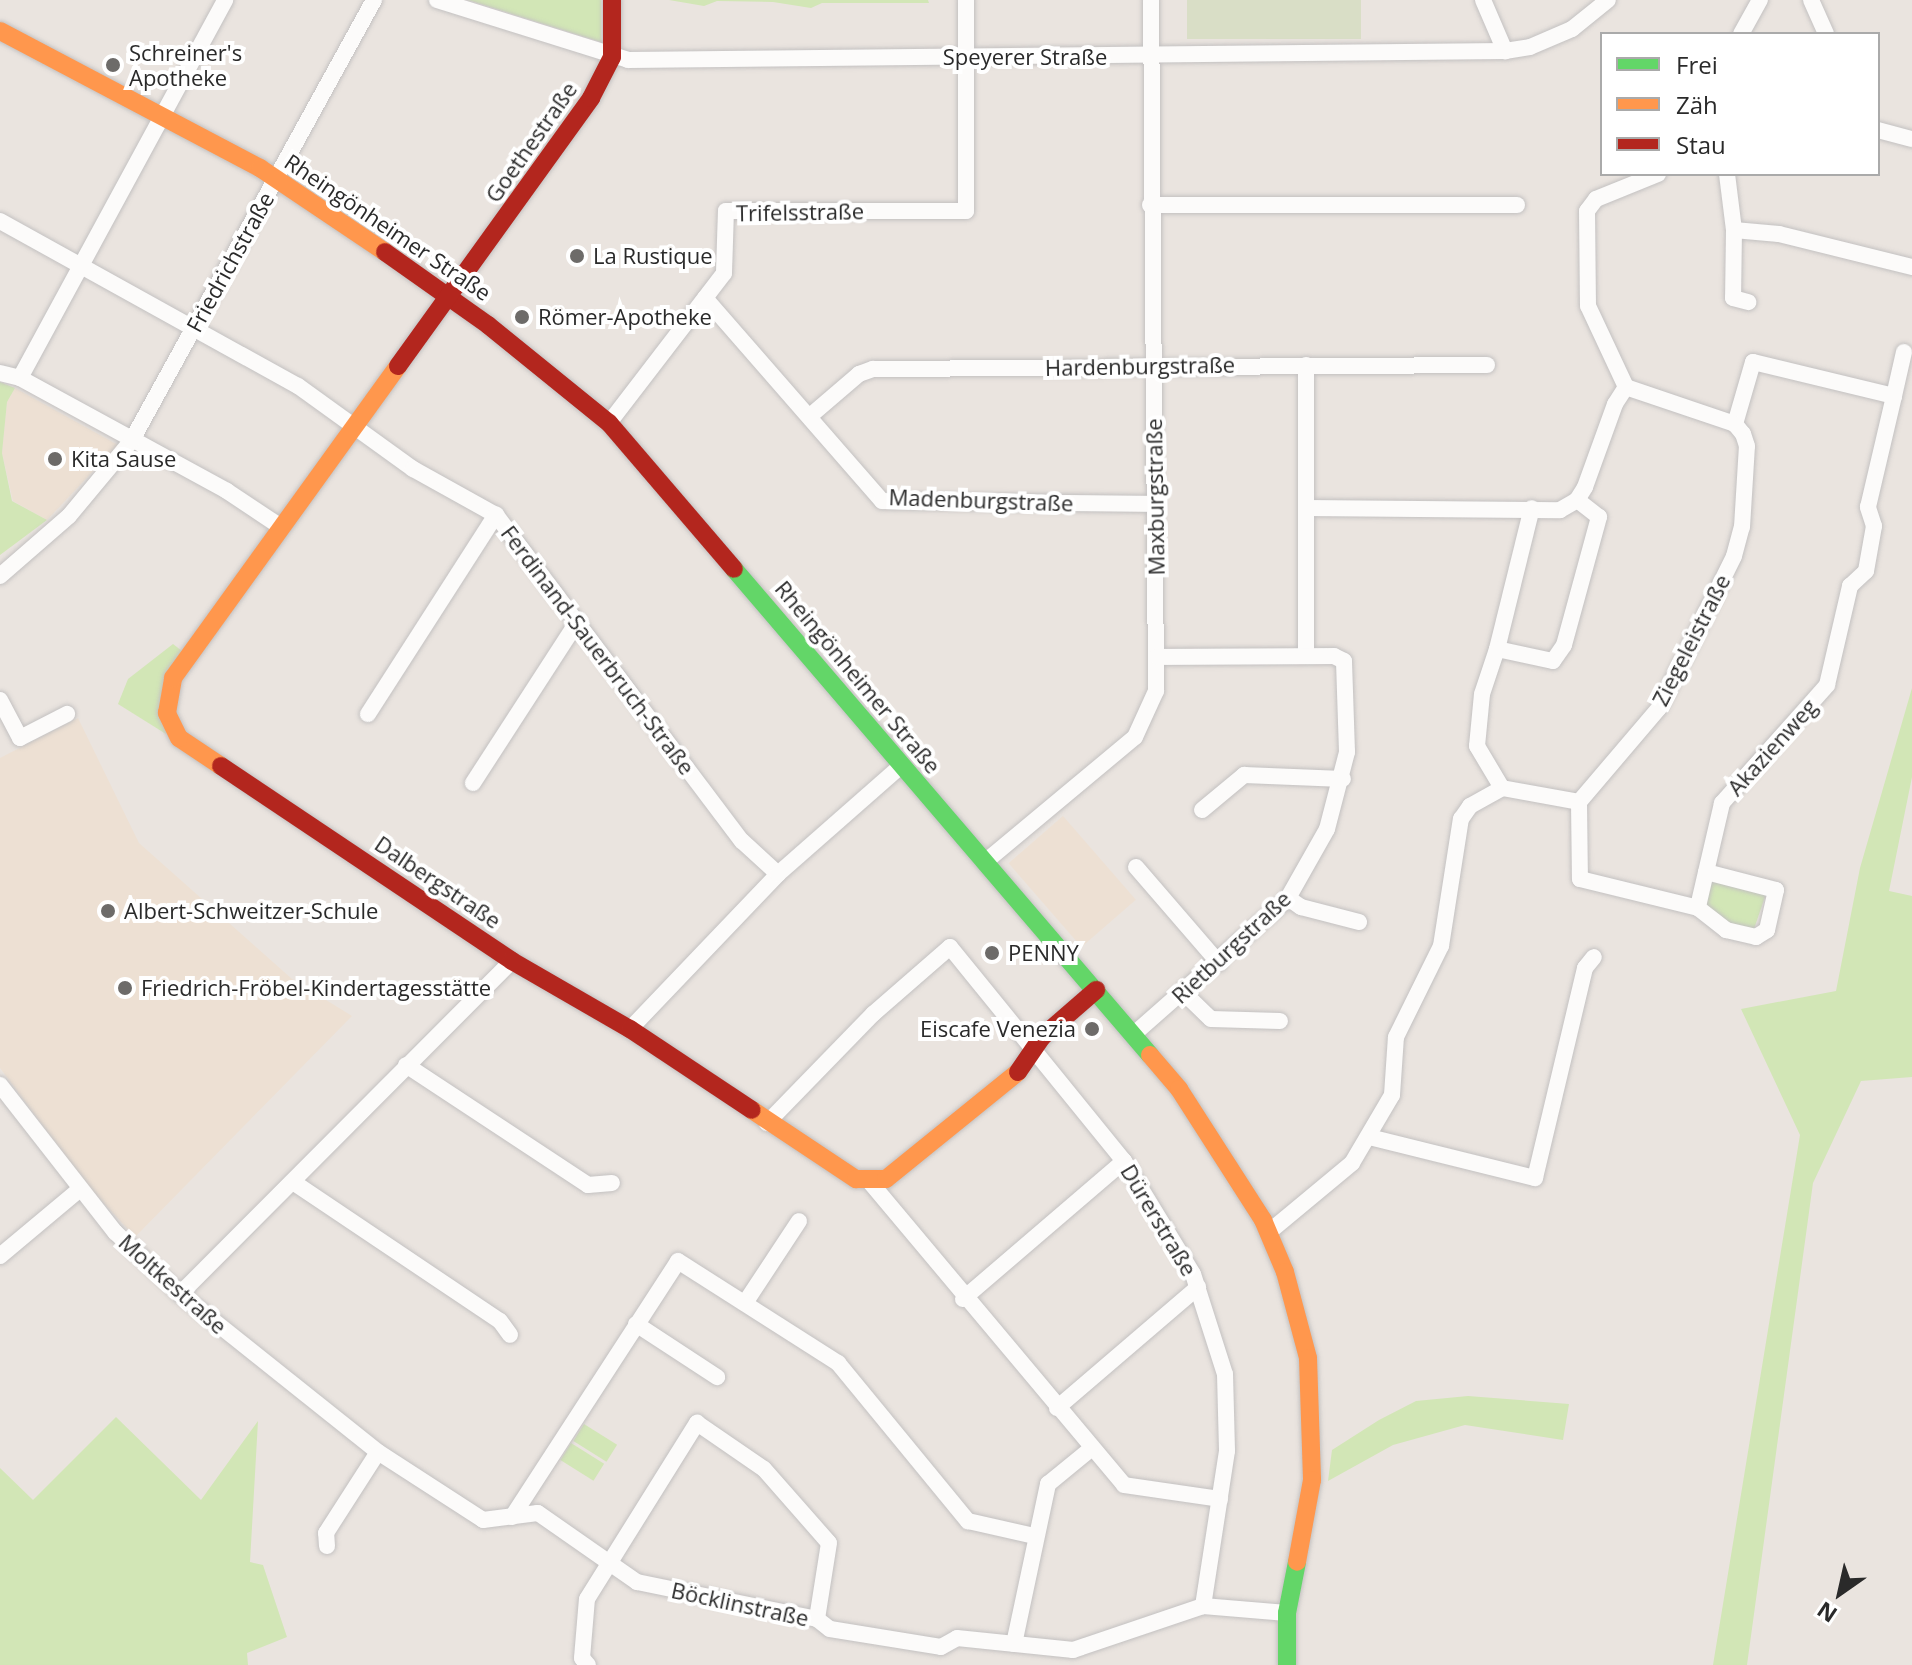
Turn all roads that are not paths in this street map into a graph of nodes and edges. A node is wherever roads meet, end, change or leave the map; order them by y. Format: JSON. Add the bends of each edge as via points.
{"nodes":[{"id":1,"x":225,"y":0,"type":"edge"},
{"id":2,"x":374,"y":0,"type":"edge"},
{"id":3,"x":437,"y":0,"type":"edge"},
{"id":4,"x":612,"y":0,"type":"edge"},
{"id":5,"x":966,"y":0,"type":"edge"},
{"id":6,"x":1151,"y":0,"type":"edge"},
{"id":7,"x":1483,"y":0,"type":"edge"},
{"id":8,"x":1608,"y":0,"type":"edge"},
{"id":9,"x":1760,"y":0,"type":"edge"},
{"id":10,"x":1811,"y":0,"type":"edge"},
{"id":11,"x":0,"y":31,"type":"edge"},
{"id":12,"x":1742,"y":32,"type":"edge"},
{"id":13,"x":1825,"y":32,"type":"edge"},
{"id":14,"x":1505,"y":51,"type":"junction"},
{"id":15,"x":966,"y":56,"type":"junction"},
{"id":16,"x":612,"y":57,"type":"junction"},
{"id":17,"x":1151,"y":57,"type":"junction"},
{"id":18,"x":162,"y":118,"type":"junction"},
{"id":19,"x":1880,"y":131,"type":"edge"},
{"id":20,"x":1912,"y":139,"type":"edge"},
{"id":21,"x":1653,"y":176,"type":"edge"},
{"id":22,"x":1727,"y":176,"type":"edge"},
{"id":23,"x":275,"y":180,"type":"junction"},
{"id":24,"x":1150,"y":205,"type":"junction"},
{"id":25,"x":1517,"y":205,"type":"dead end"},
{"id":26,"x":0,"y":221,"type":"edge"},
{"id":27,"x":1734,"y":230,"type":"junction"},
{"id":28,"x":81,"y":265,"type":"junction"},
{"id":29,"x":1912,"y":267,"type":"edge"},
{"id":30,"x":448,"y":295,"type":"junction"},
{"id":31,"x":705,"y":298,"type":"junction"},
{"id":32,"x":1748,"y":302,"type":"dead end"},
{"id":33,"x":195,"y":327,"type":"junction"},
{"id":34,"x":1904,"y":352,"type":"dead end"},
{"id":35,"x":1153,"y":365,"type":"junction"},
{"id":36,"x":1306,"y":365,"type":"junction"},
{"id":37,"x":1487,"y":365,"type":"dead end"},
{"id":38,"x":0,"y":373,"type":"edge"},
{"id":39,"x":20,"y":378,"type":"junction"},
{"id":40,"x":1626,"y":387,"type":"junction"},
{"id":41,"x":1894,"y":396,"type":"junction"},
{"id":42,"x":810,"y":416,"type":"junction"},
{"id":43,"x":609,"y":423,"type":"junction"},
{"id":44,"x":1735,"y":424,"type":"junction"},
{"id":45,"x":354,"y":426,"type":"junction"},
{"id":46,"x":132,"y":440,"type":"junction"},
{"id":47,"x":1577,"y":500,"type":"junction"},
{"id":48,"x":1155,"y":504,"type":"junction"},
{"id":49,"x":1306,"y":508,"type":"junction"},
{"id":50,"x":1532,"y":508,"type":"junction"},
{"id":51,"x":496,"y":515,"type":"junction"},
{"id":52,"x":281,"y":527,"type":"junction"},
{"id":53,"x":0,"y":576,"type":"edge"},
{"id":54,"x":577,"y":622,"type":"junction"},
{"id":55,"x":1497,"y":649,"type":"junction"},
{"id":56,"x":1306,"y":656,"type":"junction"},
{"id":57,"x":1157,"y":657,"type":"junction"},
{"id":58,"x":0,"y":700,"type":"edge"},
{"id":59,"x":67,"y":714,"type":"dead end"},
{"id":60,"x":368,"y":714,"type":"dead end"},
{"id":61,"x":902,"y":765,"type":"junction"},
{"id":62,"x":1343,"y":779,"type":"junction"},
{"id":63,"x":473,"y":783,"type":"dead end"},
{"id":64,"x":1502,"y":788,"type":"junction"},
{"id":65,"x":1579,"y":802,"type":"junction"},
{"id":66,"x":1202,"y":810,"type":"dead end"},
{"id":67,"x":985,"y":862,"type":"junction"},
{"id":68,"x":1136,"y":867,"type":"dead end"},
{"id":69,"x":1706,"y":872,"type":"junction"},
{"id":70,"x":778,"y":874,"type":"junction"},
{"id":71,"x":1288,"y":898,"type":"junction"},
{"id":72,"x":1698,"y":908,"type":"junction"},
{"id":73,"x":1359,"y":922,"type":"dead end"},
{"id":74,"x":1594,"y":957,"type":"dead end"},
{"id":75,"x":512,"y":961,"type":"junction"},
{"id":76,"x":1219,"y":963,"type":"junction"},
{"id":77,"x":1096,"y":990,"type":"junction"},
{"id":78,"x":1184,"y":993,"type":"junction"},
{"id":79,"x":1280,"y":1021,"type":"dead end"},
{"id":80,"x":630,"y":1029,"type":"junction"},
{"id":81,"x":1134,"y":1034,"type":"junction"},
{"id":82,"x":1036,"y":1050,"type":"junction"},
{"id":83,"x":406,"y":1065,"type":"junction"},
{"id":84,"x":0,"y":1085,"type":"edge"},
{"id":85,"x":767,"y":1123,"type":"junction"},
{"id":86,"x":1369,"y":1137,"type":"junction"},
{"id":87,"x":1124,"y":1161,"type":"junction"},
{"id":88,"x":293,"y":1182,"type":"junction"},
{"id":89,"x":870,"y":1182,"type":"junction"},
{"id":90,"x":612,"y":1183,"type":"dead end"},
{"id":91,"x":79,"y":1190,"type":"junction"},
{"id":92,"x":799,"y":1221,"type":"dead end"},
{"id":93,"x":1269,"y":1232,"type":"junction"},
{"id":94,"x":0,"y":1256,"type":"edge"},
{"id":95,"x":1198,"y":1287,"type":"junction"},
{"id":96,"x":180,"y":1294,"type":"junction"},
{"id":97,"x":963,"y":1299,"type":"junction"},
{"id":98,"x":745,"y":1303,"type":"junction"},
{"id":99,"x":636,"y":1324,"type":"junction"},
{"id":100,"x":510,"y":1335,"type":"dead end"},
{"id":101,"x":717,"y":1377,"type":"dead end"},
{"id":102,"x":1057,"y":1408,"type":"junction"},
{"id":103,"x":1092,"y":1448,"type":"junction"},
{"id":104,"x":378,"y":1452,"type":"junction"},
{"id":105,"x":1220,"y":1499,"type":"junction"},
{"id":106,"x":512,"y":1517,"type":"junction"},
{"id":107,"x":1034,"y":1536,"type":"junction"},
{"id":108,"x":327,"y":1546,"type":"dead end"},
{"id":109,"x":610,"y":1561,"type":"junction"},
{"id":110,"x":1203,"y":1606,"type":"junction"},
{"id":111,"x":1287,"y":1613,"type":"junction"},
{"id":112,"x":817,"y":1619,"type":"junction"},
{"id":113,"x":1014,"y":1644,"type":"junction"},
{"id":114,"x":588,"y":1665,"type":"edge"},
{"id":115,"x":1287,"y":1665,"type":"edge"}],
"edges":[{"from":1,"to":18,"type":"street"},
{"from":2,"to":23,"type":"street","name":"Friedrichstraße"},
{"from":3,"to":16,"type":"street","name":"Speyerer Straße"},
{"from":4,"to":16,"type":"street","name":"Goethestraße"},
{"from":5,"to":15,"type":"street"},
{"from":6,"to":17,"type":"street","name":"Maxburgstraße"},
{"from":7,"to":14,"type":"street"},
{"from":8,"to":14,"type":"street","name":"Speyerer Straße","via":[[1572,29]]},
{"from":9,"to":12,"type":"street"},
{"from":10,"to":13,"type":"street"},
{"from":11,"to":18,"type":"street","name":"Rheingönheimer Straße"},
{"from":14,"to":17,"type":"street","name":"Speyerer Straße"},
{"from":15,"to":16,"type":"street","name":"Speyerer Straße"},
{"from":15,"to":17,"type":"street","name":"Speyerer Straße"},
{"from":15,"to":31,"type":"street","name":"Trifelsstraße","via":[[966,211],[726,211],[724,273]]},
{"from":16,"to":30,"type":"street","name":"Goethestraße","via":[[591,98]]},
{"from":17,"to":24,"type":"street","name":"Maxburgstraße"},
{"from":18,"to":23,"type":"street","name":"Rheingönheimer Straße"},
{"from":18,"to":28,"type":"street"},
{"from":19,"to":20,"type":"street"},
{"from":21,"to":40,"type":"street","via":[[1596,199],[1587,211],[1588,306]]},
{"from":22,"to":27,"type":"street"},
{"from":23,"to":30,"type":"street","name":"Rheingönheimer Straße"},
{"from":23,"to":33,"type":"street","name":"Friedrichstraße"},
{"from":24,"to":25,"type":"street"},
{"from":24,"to":35,"type":"street","name":"Maxburgstraße"},
{"from":26,"to":28,"type":"street","name":"Ferdinand-Sauerbruch-Straße"},
{"from":27,"to":29,"type":"street","via":[[1779,234]]},
{"from":27,"to":32,"type":"street","via":[[1733,298]]},
{"from":28,"to":33,"type":"street","name":"Ferdinand-Sauerbruch-Straße"},
{"from":28,"to":39,"type":"street"},
{"from":30,"to":43,"type":"street","name":"Rheingönheimer Straße"},
{"from":30,"to":45,"type":"street","name":"Dalbergstraße"},
{"from":31,"to":42,"type":"street","name":"Madenburgstraße"},
{"from":31,"to":43,"type":"street","name":"Trifelsstraße"},
{"from":33,"to":45,"type":"street","name":"Ferdinand-Sauerbruch-Straße","via":[[298,386]]},
{"from":33,"to":46,"type":"street","name":"Friedrichstraße"},
{"from":34,"to":41,"type":"street","name":"Akazienweg"},
{"from":35,"to":36,"type":"street","name":"Hardenburgstraße"},
{"from":35,"to":42,"type":"street","name":"Hardenburgstraße","via":[[873,369],[859,374]]},
{"from":35,"to":48,"type":"street","name":"Maxburgstraße"},
{"from":36,"to":37,"type":"street","name":"Hardenburgstraße"},
{"from":36,"to":49,"type":"street"},
{"from":38,"to":39,"type":"street"},
{"from":39,"to":46,"type":"street"},
{"from":40,"to":44,"type":"street"},
{"from":40,"to":47,"type":"street"},
{"from":41,"to":44,"type":"street","via":[[1753,362]]},
{"from":41,"to":69,"type":"street","name":"Akazienweg","via":[[1868,507],[1874,526],[1866,571],[1850,586],[1827,685],[1722,803]]},
{"from":42,"to":48,"type":"street","name":"Madenburgstraße","via":[[882,501]]},
{"from":43,"to":61,"type":"street","name":"Rheingönheimer Straße"},
{"from":44,"to":65,"type":"street","name":"Ziegeleistraße","via":[[1747,446],[1742,527],[1734,556],[1659,708]]},
{"from":45,"to":51,"type":"street","name":"Ferdinand-Sauerbruch-Straße","via":[[413,469]]},
{"from":45,"to":52,"type":"street","name":"Dalbergstraße"},
{"from":46,"to":52,"type":"street"},
{"from":46,"to":53,"type":"street","name":"Friedrichstraße","via":[[69,516]]},
{"from":47,"to":50,"type":"street","via":[[1560,510]]},
{"from":47,"to":55,"type":"street","via":[[1599,517],[1564,645],[1553,661]]},
{"from":48,"to":57,"type":"street","name":"Maxburgstraße"},
{"from":49,"to":50,"type":"street"},
{"from":49,"to":56,"type":"street"},
{"from":50,"to":55,"type":"street"},
{"from":51,"to":54,"type":"street","name":"Ferdinand-Sauerbruch-Straße"},
{"from":51,"to":60,"type":"street"},
{"from":52,"to":75,"type":"street","name":"Dalbergstraße","via":[[173,678],[167,713],[179,738]]},
{"from":54,"to":63,"type":"street"},
{"from":54,"to":70,"type":"street","name":"Ferdinand-Sauerbruch-Straße","via":[[742,841]]},
{"from":55,"to":64,"type":"street","via":[[1482,694],[1477,746]]},
{"from":56,"to":57,"type":"street","name":"Rietburgstraße"},
{"from":56,"to":62,"type":"street","name":"Rietburgstraße","via":[[1334,656],[1346,667],[1349,726]]},
{"from":57,"to":67,"type":"street","name":"Maxburgstraße","via":[[1156,691],[1135,737]]},
{"from":58,"to":59,"type":"street","via":[[20,738]]},
{"from":61,"to":67,"type":"street","name":"Rheingönheimer Straße"},
{"from":61,"to":70,"type":"street"},
{"from":62,"to":66,"type":"street","via":[[1244,775]]},
{"from":62,"to":71,"type":"street","name":"Rietburgstraße","via":[[1327,829]]},
{"from":64,"to":65,"type":"street"},
{"from":64,"to":86,"type":"street","via":[[1470,806],[1461,819],[1441,946],[1396,1037],[1392,1095]]},
{"from":65,"to":72,"type":"street","via":[[1580,879]]},
{"from":67,"to":77,"type":"street","name":"Rheingönheimer Straße"},
{"from":68,"to":76,"type":"street"},
{"from":69,"to":72,"type":"street","name":"Akazienweg"},
{"from":69,"to":72,"type":"street","via":[[1776,890],[1767,930],[1756,937],[1726,930]]},
{"from":70,"to":80,"type":"street"},
{"from":71,"to":73,"type":"street","via":[[1301,907]]},
{"from":71,"to":76,"type":"street","name":"Rietburgstraße"},
{"from":74,"to":86,"type":"street","via":[[1585,968],[1535,1178]]},
{"from":75,"to":80,"type":"street","name":"Dalbergstraße"},
{"from":75,"to":83,"type":"street"},
{"from":76,"to":78,"type":"street","name":"Rietburgstraße"},
{"from":77,"to":81,"type":"street","name":"Rheingönheimer Straße"},
{"from":77,"to":82,"type":"street","via":[[1042,1037]]},
{"from":78,"to":79,"type":"street","via":[[1211,1019]]},
{"from":78,"to":81,"type":"street","name":"Rietburgstraße"},
{"from":80,"to":85,"type":"street","name":"Dalbergstraße"},
{"from":81,"to":93,"type":"street","name":"Rheingönheimer Straße","via":[[1206,1126]]},
{"from":82,"to":85,"type":"street","name":"Dürerstraße","via":[[950,947],[873,1014]]},
{"from":82,"to":87,"type":"street","name":"Dürerstraße"},
{"from":82,"to":89,"type":"street","via":[[1029,1063],[967,1117],[886,1179]]},
{"from":83,"to":88,"type":"street"},
{"from":83,"to":90,"type":"street","via":[[588,1185]]},
{"from":84,"to":91,"type":"street","name":"Moltkestraße"},
{"from":85,"to":89,"type":"street","name":"Dalbergstraße","via":[[839,1171]]},
{"from":86,"to":93,"type":"street","via":[[1352,1163]]},
{"from":87,"to":95,"type":"street","name":"Dürerstraße","via":[[1186,1257]]},
{"from":87,"to":97,"type":"street"},
{"from":88,"to":96,"type":"street"},
{"from":88,"to":100,"type":"street","via":[[500,1321]]},
{"from":89,"to":97,"type":"street"},
{"from":91,"to":94,"type":"street"},
{"from":91,"to":96,"type":"street","name":"Moltkestraße"},
{"from":92,"to":98,"type":"street"},
{"from":93,"to":111,"type":"street","name":"Rheingönheimer Straße","via":[[1299,1317],[1313,1429],[1312,1480]]},
{"from":95,"to":102,"type":"street"},
{"from":95,"to":105,"type":"street","name":"Dürerstraße","via":[[1225,1374],[1227,1451]]},
{"from":96,"to":104,"type":"street","name":"Moltkestraße"},
{"from":97,"to":102,"type":"street"},
{"from":98,"to":99,"type":"street","via":[[678,1261]]},
{"from":98,"to":107,"type":"street","via":[[838,1363],[968,1521]]},
{"from":99,"to":101,"type":"street"},
{"from":99,"to":106,"type":"street"},
{"from":102,"to":103,"type":"street"},
{"from":103,"to":105,"type":"street","via":[[1124,1485]]},
{"from":103,"to":107,"type":"street","via":[[1048,1484]]},
{"from":104,"to":106,"type":"street","name":"Böcklinstraße","via":[[483,1520]]},
{"from":104,"to":108,"type":"street","via":[[326,1533]]},
{"from":105,"to":110,"type":"street","name":"Dürerstraße"},
{"from":106,"to":109,"type":"street","name":"Böcklinstraße","via":[[538,1513]]},
{"from":107,"to":113,"type":"street"},
{"from":109,"to":112,"type":"street","name":"Böcklinstraße","via":[[637,1582]]},
{"from":109,"to":112,"type":"street","via":[[697,1423],[764,1469],[829,1543]]},
{"from":109,"to":114,"type":"street","via":[[587,1599],[582,1658]]},
{"from":110,"to":111,"type":"street","name":"Böcklinstraße"},
{"from":110,"to":113,"type":"street","name":"Böcklinstraße","via":[[1073,1650]]},
{"from":111,"to":115,"type":"street","name":"Rheingönheimer Straße"},
{"from":112,"to":113,"type":"street","name":"Böcklinstraße","via":[[830,1629],[941,1647],[957,1638]]}]}
